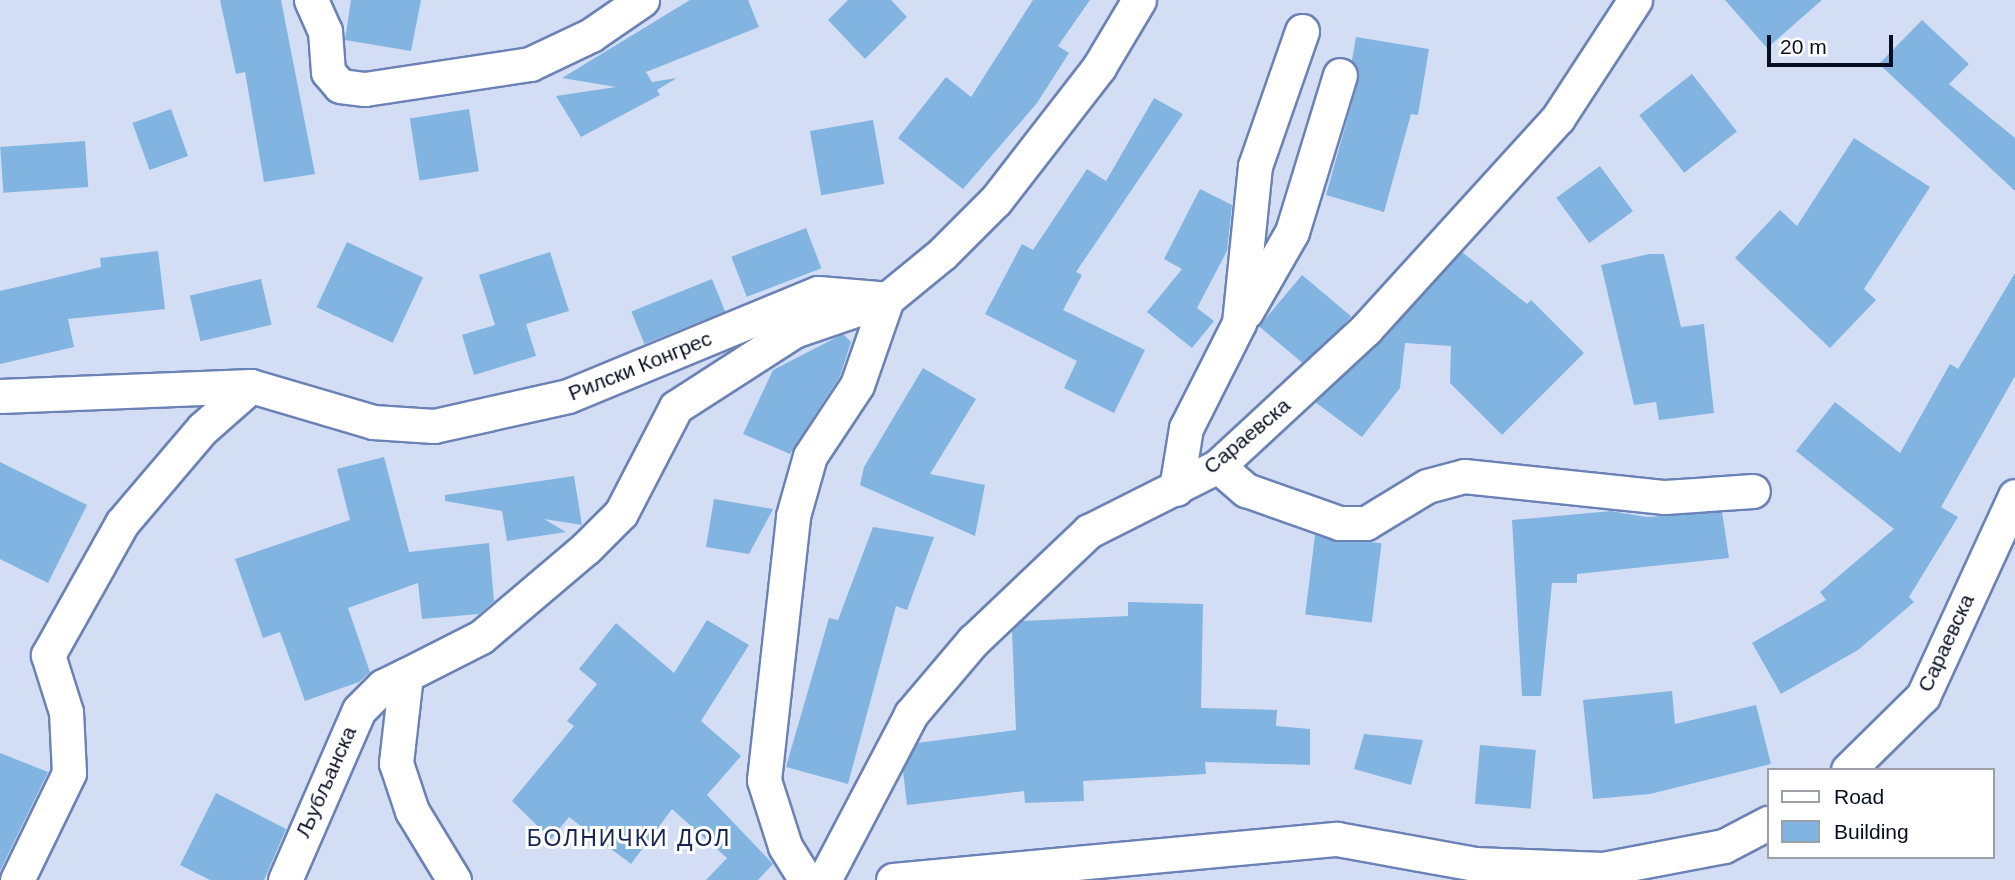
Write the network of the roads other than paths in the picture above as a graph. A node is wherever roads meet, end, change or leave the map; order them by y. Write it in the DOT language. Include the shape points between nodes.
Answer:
graph roads {
  1 [pos="311,0"];
  2 [pos="642,0"];
  3 [pos="1139,0"];
  4 [pos="1635,0"];
  5 [pos="1302,31"];
  6 [pos="1340,75"];
  7 [pos="887,299"];
  8 [pos="1239,323"];
  9 [pos="251,386"];
  10 [pos="0,397"];
  11 [pos="1218,466"];
  12 [pos="1176,489"];
  13 [pos="1753,491"];
  14 [pos="2015,495"];
  15 [pos="406,675"];
  16 [pos="1850,768"];
  17 [pos="1766,824"];
  18 [pos="17,880"];
  19 [pos="285,880"];
  20 [pos="454,880"];
  21 [pos="806,880"];
  22 [pos="824,880"];
  23 [pos="893,880"];
  1 -- 2 [label="street" via="325,31 328,72 340,86 365,89 530,64 591,35"];
  3 -- 7 [label="street" via="1099,67 996,200"];
  4 -- 11 [label="street, Сараевска" via="1558,118 1366,329"];
  5 -- 8 [label="street" via="1259,148"];
  6 -- 8 [label="street" via="1292,232"];
  7 -- 9 [label="street, Рилски Конгрес" via="818,293 568,396 434,426 373,422"];
  7 -- 15 [label="street, Љубљанска" via="794,331 676,407 621,513 586,548 481,637"];
  7 -- 21 [label="street" via="857,385 810,456 793,516 764,780 785,846"];
  8 -- 12 [label="street" via="1186,428"];
  9 -- 10 [label="street, Рилски Конгрес"];
  9 -- 18 [label="street" via="202,429 122,523 48,655 66,712 69,773"];
  11 -- 12 [label="street, Сараевска"];
  11 -- 13 [label="street" via="1246,490 1339,523 1366,523 1427,486 1464,476 1665,497"];
  12 -- 22 [label="street, Сараевска" via="1088,531 936,681 893,744"];
  14 -- 16 [label="street, Сараевска" via="1923,696"];
  15 -- 19 [label="street, Љубљанска" via="383,686 359,710 338,745"];
  15 -- 20 [label="street" via="396,763 412,811"];
  17 -- 23 [label="street" via="1724,846 1603,869 1474,864 1337,839"];
}
